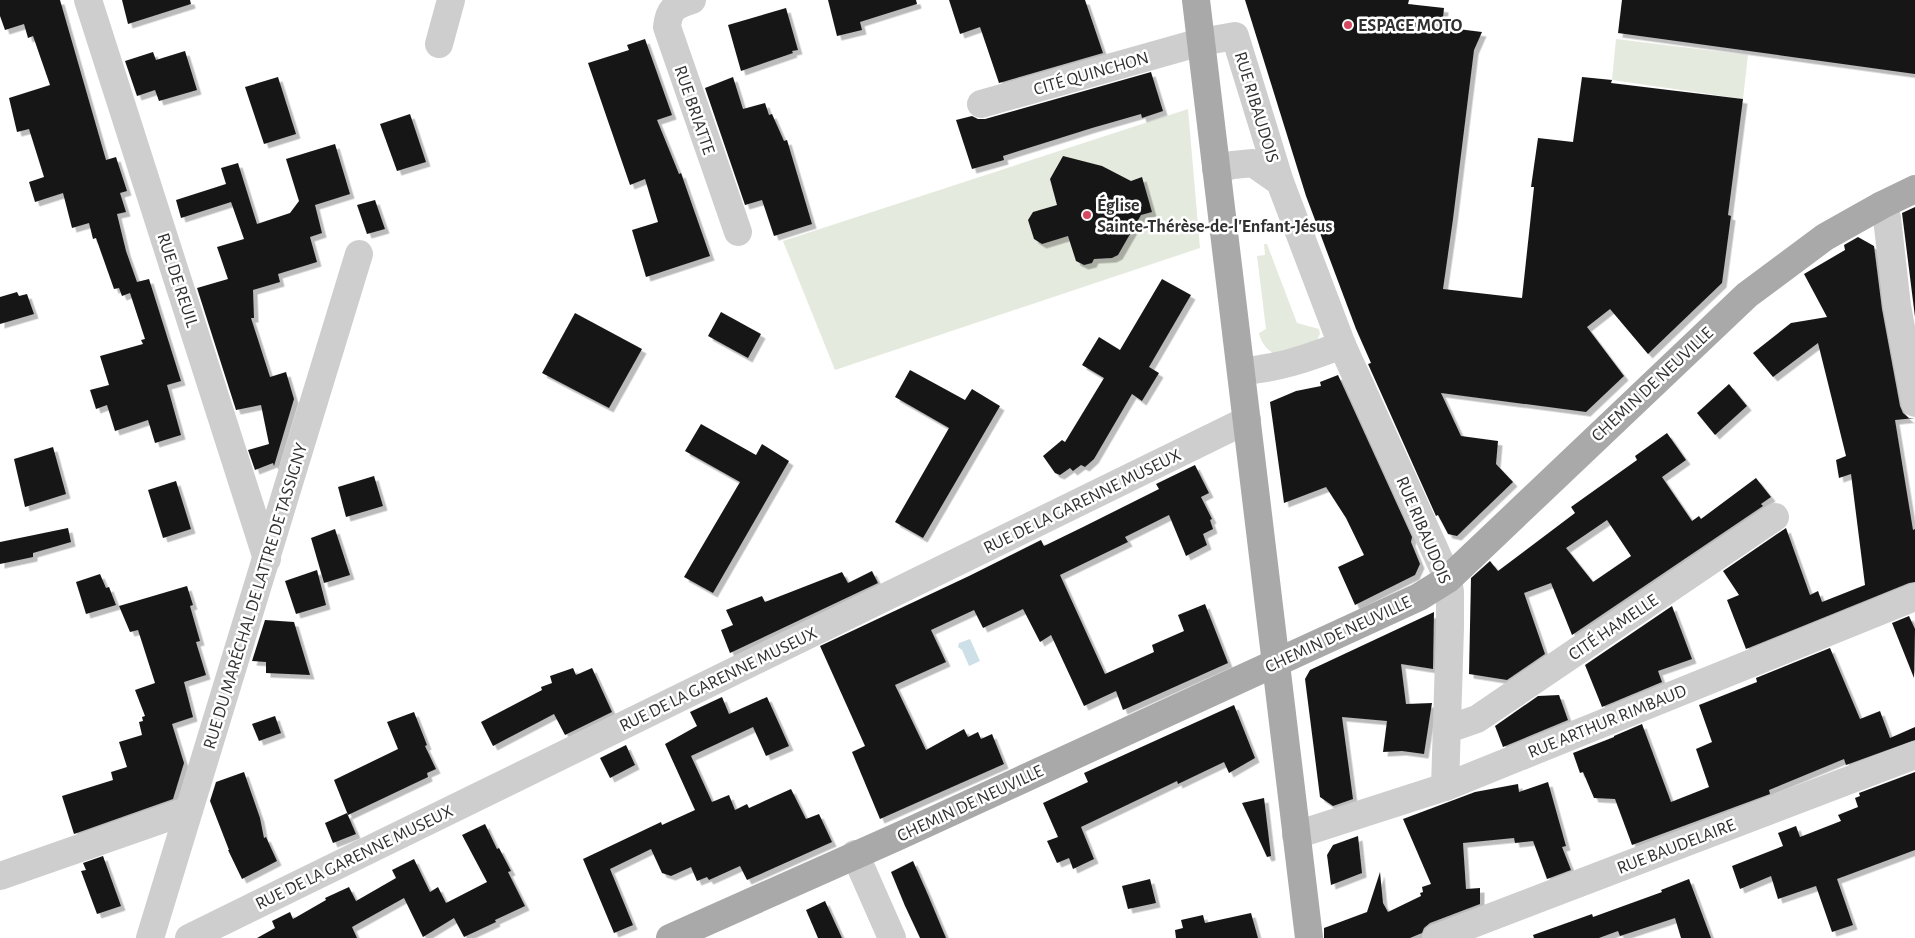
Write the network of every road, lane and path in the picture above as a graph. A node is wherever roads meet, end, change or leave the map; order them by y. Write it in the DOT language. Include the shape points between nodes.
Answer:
graph roads {
  1 [pos="88,0"];
  2 [pos="451,0"];
  3 [pos="692,0"];
  4 [pos="1196,0"];
  5 [pos="1201,42"];
  6 [pos="439,44"];
  7 [pos="981,104"];
  8 [pos="1216,169"];
  9 [pos="1280,182"];
  10 [pos="1915,189"];
  11 [pos="1882,205"];
  12 [pos="738,232"];
  13 [pos="359,254"];
  14 [pos="1342,345"];
  15 [pos="1241,371"];
  16 [pos="1915,404"];
  17 [pos="1247,420"];
  18 [pos="1775,517"];
  19 [pos="267,559"];
  20 [pos="1448,579"];
  21 [pos="1915,597"];
  22 [pos="1276,662"];
  23 [pos="1448,729"];
  24 [pos="1915,755"];
  25 [pos="1445,787"];
  26 [pos="189,810"];
  27 [pos="1296,835"];
  28 [pos="855,854"];
  29 [pos="0,876"];
  30 [pos="150,938"];
  31 [pos="189,938"];
  32 [pos="670,938"];
  33 [pos="892,938"];
  34 [pos="1309,938"];
  35 [pos="1436,938"];
  1 -- 19 [label="street, RUE DE REUIL"];
  2 -- 6 [label="street"];
  3 -- 12 [label="street, RUE BRIATTE" via="672,9 667,27"];
  4 -- 5 [label="main road"];
  5 -- 7 [label="street, CITÉ QUINCHON"];
  5 -- 8 [label="main road"];
  5 -- 9 [label="street, RUE RIBAUDOIS" via="1235,36"];
  8 -- 9 [label="street, RUE RIBAUDOIS" via="1253,163"];
  8 -- 15 [label="main road"];
  9 -- 14 [label="street, RUE RIBAUDOIS"];
  10 -- 11 [label="main road, CHEMIN DE NEUVILLE"];
  11 -- 16 [label="street" via="1887,218 1897,306"];
  11 -- 20 [label="main road, CHEMIN DE NEUVILLE" via="1825,237 1747,295"];
  13 -- 19 [label="street, RUE DU MARÉCHAL DE LATTRE DE TASSIGNY"];
  14 -- 15 [label="street" via="1301,361"];
  14 -- 20 [label="street, RUE RIBAUDOIS"];
  15 -- 17 [label="main road"];
  17 -- 22 [label="main road"];
  17 -- 31 [label="street, RUE DE LA GARENNE MUSEUX"];
  18 -- 23 [label="street, CITÉ HAMELLE" via="1477,719"];
  19 -- 26 [label="street, RUE DU MARÉCHAL DE LATTRE DE TASSIGNY"];
  20 -- 22 [label="main road, CHEMIN DE NEUVILLE" via="1419,597"];
  20 -- 23 [label="street, RUE RIBAUDOIS"];
  21 -- 25 [label="street, RUE ARTHUR RIMBAUD"];
  22 -- 27 [label="main road"];
  22 -- 28 [label="main road, CHEMIN DE NEUVILLE"];
  23 -- 25 [label="street, RUE RIBAUDOIS"];
  24 -- 35 [label="street, RUE BAUDELAIRE"];
  25 -- 27 [label="street, RUE ARTHUR RIMBAUD"];
  26 -- 29 [label="street"];
  26 -- 30 [label="street, RUE DU MARÉCHAL DE LATTRE DE TASSIGNY"];
  27 -- 34 [label="main road"];
  28 -- 32 [label="main road, CHEMIN DE NEUVILLE"];
  28 -- 33 [label="street"];
}
